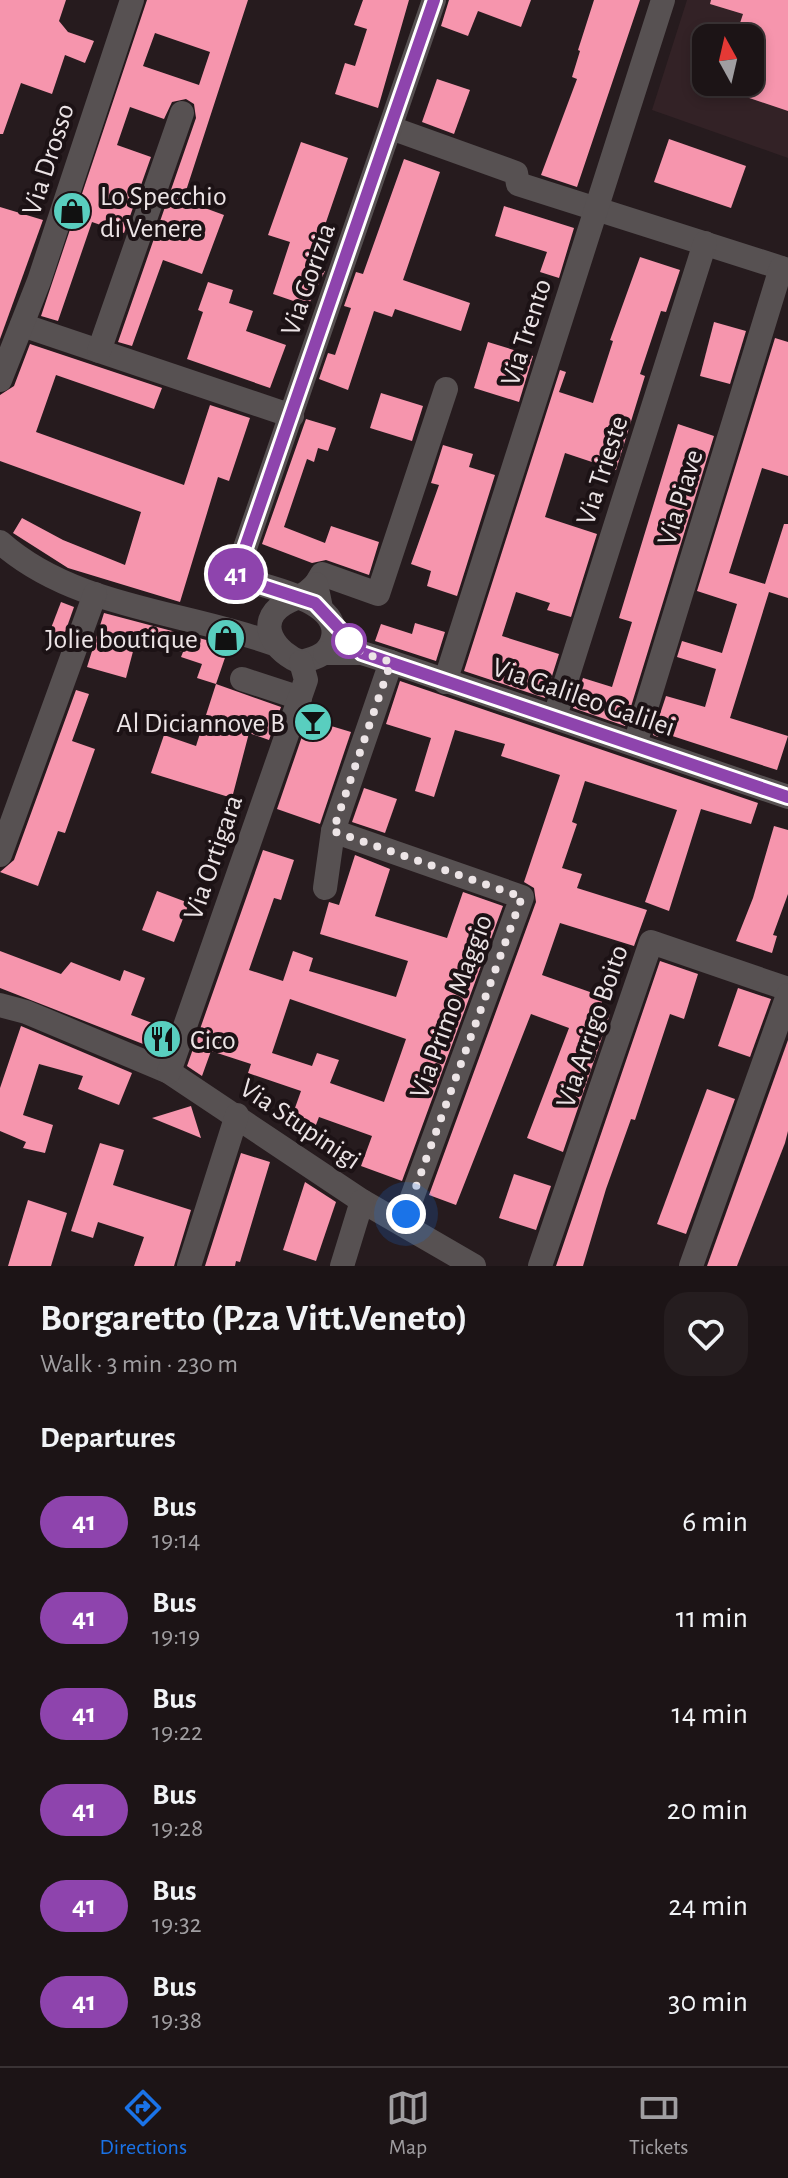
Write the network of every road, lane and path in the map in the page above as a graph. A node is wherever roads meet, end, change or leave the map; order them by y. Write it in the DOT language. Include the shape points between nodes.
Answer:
graph roads {
  1 [pos="132,0"];
  2 [pos="434,0"];
  3 [pos="663,0"];
  4 [pos="182,113"];
  5 [pos="391,128"];
  6 [pos="596,209"];
  7 [pos="705,243"];
  8 [pos="784,269"];
  9 [pos="22,325"];
  10 [pos="99,351"];
  11 [pos="0,380"];
  12 [pos="446,389"];
  13 [pos="292,416"];
  14 [pos="0,542"];
  15 [pos="235,577"];
  16 [pos="95,594"];
  17 [pos="318,605"];
  18 [pos="274,644"];
  19 [pos="325,653"];
  20 [pos="362,653"];
  21 [pos="301,662"];
  22 [pos="391,662"];
  23 [pos="242,679"];
  24 [pos="445,682"];
  25 [pos="300,698"];
  26 [pos="555,716"];
  27 [pos="635,744"];
  28 [pos="788,797"];
  29 [pos="333,831"];
  30 [pos="0,855"];
  31 [pos="325,888"];
  32 [pos="788,992"];
  33 [pos="0,1005"];
  34 [pos="169,1072"];
  35 [pos="237,1115"];
  36 [pos="362,1201"];
  37 [pos="403,1222"];
  38 [pos="189,1266"];
  39 [pos="342,1266"];
  40 [pos="474,1266"];
  41 [pos="540,1266"];
  42 [pos="691,1266"];
  1 -- 9 [label="street, Via Drosso"];
  2 -- 5 [label="street, Via Gorizia"];
  3 -- 6 [label="street, Via Trento"];
  4 -- 10 [label="street"];
  5 -- 6 [label="street" via="516,173 518,184"];
  5 -- 13 [label="street, Via Gorizia"];
  6 -- 7 [label="street"];
  6 -- 24 [label="street, Via Trento"];
  7 -- 8 [label="street"];
  7 -- 26 [label="street, Via Trieste"];
  8 -- 27 [label="street, Via Piave"];
  9 -- 10 [label="street"];
  9 -- 11 [label="street, Via Drosso"];
  10 -- 13 [label="street"];
  12 -- 17 [label="street" via="378,594 322,574"];
  13 -- 15 [label="street, Via Gorizia"];
  14 -- 16 [label="street" via="19,559"];
  15 -- 17 [label="street, Via Galileo Galilei"];
  16 -- 18 [label="street"];
  16 -- 30 [label="street"];
  17 -- 18 [label="street" via="284,604 271,628"];
  17 -- 19 [label="street"];
  17 -- 20 [label="street, Via Galileo Galilei"];
  18 -- 21 [label="street" via="284,656"];
  19 -- 20 [label="street, Via Galileo Galilei"];
  19 -- 21 [label="street"];
  20 -- 22 [label="street, Via Galileo Galilei"];
  21 -- 25 [label="street, Via Ortigara" via="306,680"];
  22 -- 24 [label="street, Via Galileo Galilei"];
  22 -- 29 [label="street"];
  23 -- 25 [label="street"];
  24 -- 26 [label="street, Via Galileo Galilei"];
  25 -- 34 [label="street, Via Ortigara"];
  26 -- 27 [label="street, Via Galileo Galilei"];
  27 -- 28 [label="street, Via Galileo Galilei"];
  29 -- 31 [label="street"];
  29 -- 37 [label="street, Via Primo Maggio" via="522,897"];
  32 -- 41 [label="street, Via Arrigo Boito" via="651,942"];
  32 -- 42 [label="street"];
  33 -- 34 [label="street, Via Stupinigi"];
  34 -- 35 [label="street, Via Stupinigi"];
  35 -- 36 [label="street, Via Stupinigi"];
  35 -- 38 [label="street"];
  36 -- 37 [label="street, Via Stupinigi"];
  36 -- 39 [label="street"];
  37 -- 40 [label="street, Via Stupinigi"];
}
